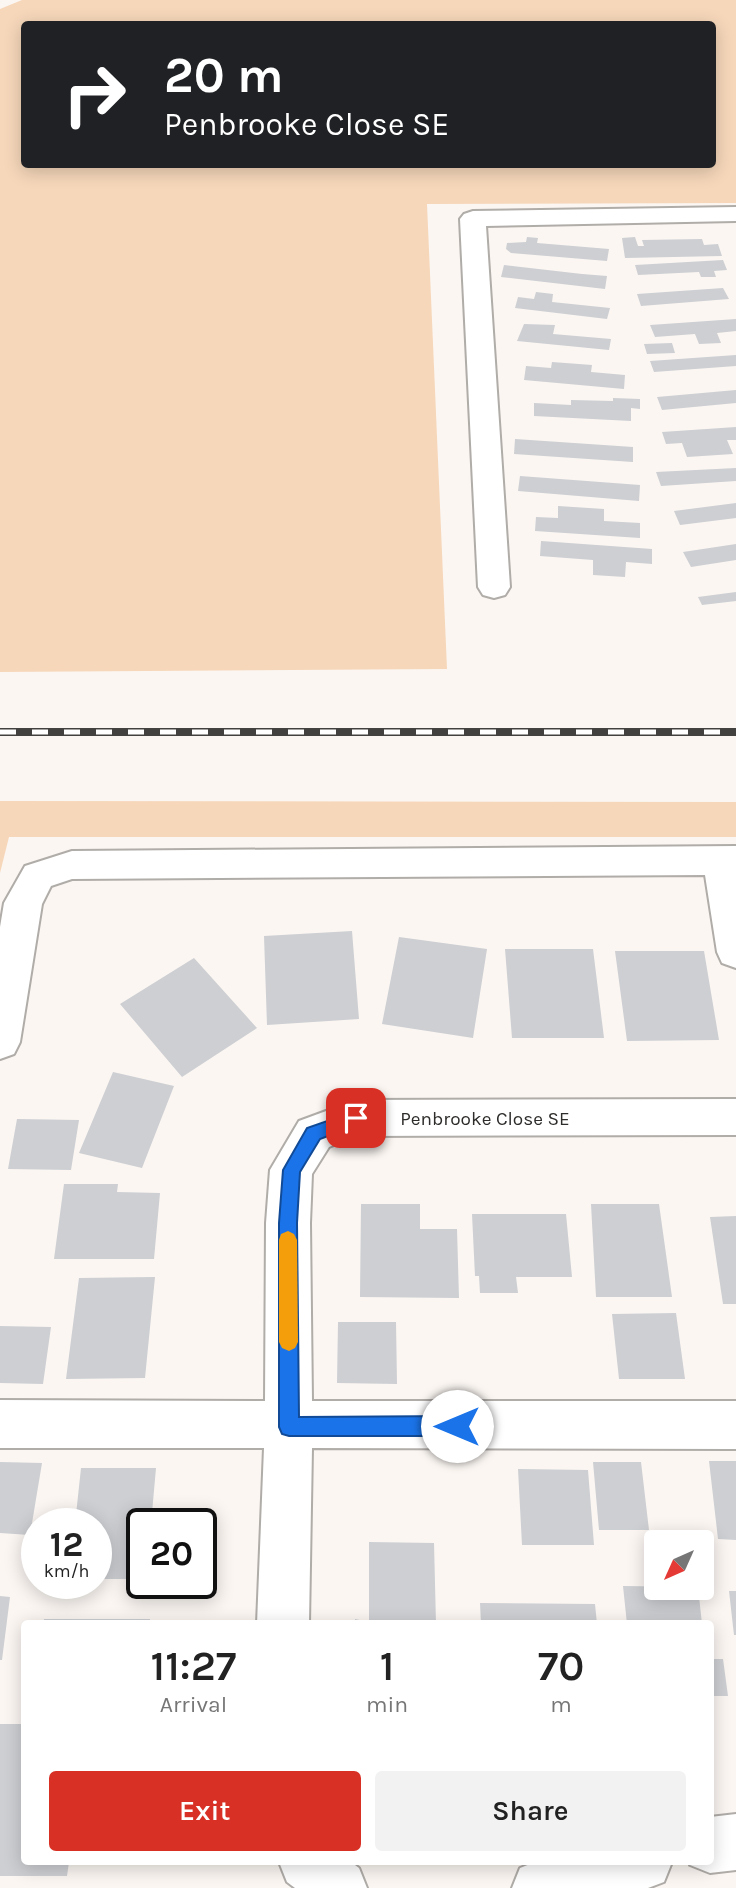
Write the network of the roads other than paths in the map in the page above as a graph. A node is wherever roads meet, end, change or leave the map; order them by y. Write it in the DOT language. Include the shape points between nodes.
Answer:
graph roads {
  1 [pos="736,214"];
  2 [pos="494,587"];
  3 [pos="729,860"];
  4 [pos="736,952"];
  5 [pos="0,1042"];
  6 [pos="736,1116"];
  7 [pos="0,1424"];
  8 [pos="736,1425"];
  9 [pos="289,1427"];
  10 [pos="283,1620"];
  11 [pos="736,1842"];
  12 [pos="714,1845"];
  13 [pos="311,1865"];
  14 [pos="632,1865"];
  15 [pos="340,1888"];
  16 [pos="540,1888"];
  1 -- 2 [label="street" via="473,219"];
  3 -- 4 [label="street"];
  3 -- 5 [label="street" via="72,865 38,876 23,903"];
  6 -- 9 [label="street, Penbrooke Close SE" via="356,1118 314,1134 291,1170"];
  7 -- 9 [label="street"];
  8 -- 9 [label="street"];
  9 -- 10 [label="street, Penbrooke Close SE"];
  11 -- 12 [label="street"];
  13 -- 15 [label="street"];
  14 -- 16 [label="street"];
}
